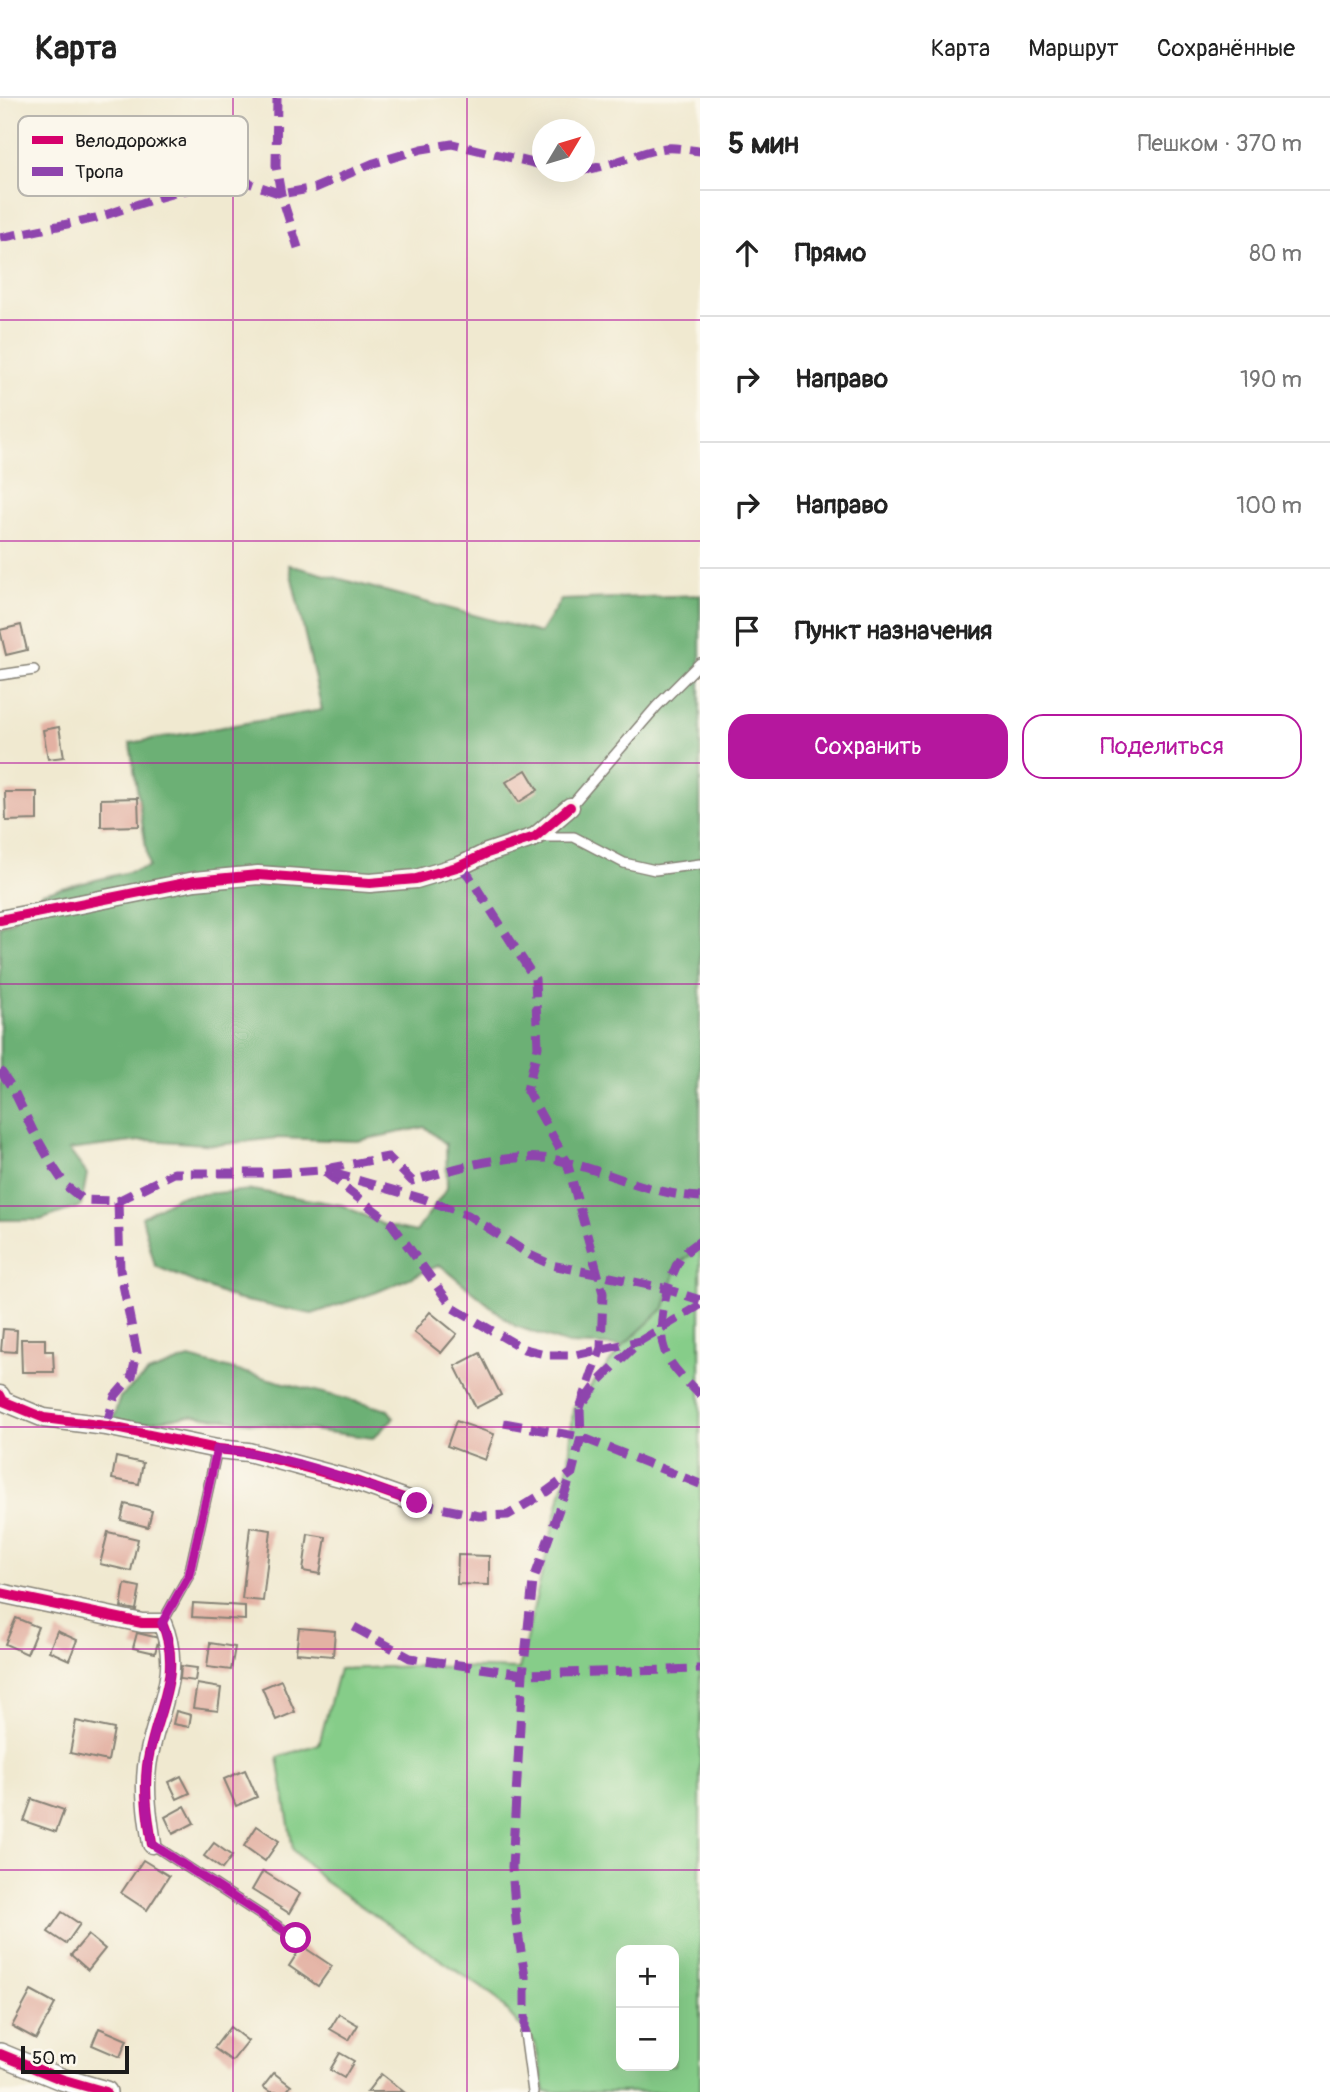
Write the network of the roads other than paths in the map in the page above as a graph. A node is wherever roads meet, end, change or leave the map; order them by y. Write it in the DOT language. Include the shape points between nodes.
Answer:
graph roads {
  1 [pos="700,663"];
  2 [pos="34,670"];
  3 [pos="0,675"];
  4 [pos="570,807"];
  5 [pos="535,837"];
  6 [pos="700,864"];
  7 [pos="0,920"];
  8 [pos="0,1395"];
  9 [pos="217,1449"];
  10 [pos="417,1503"];
  11 [pos="0,1593"];
  12 [pos="162,1623"];
  13 [pos="152,1844"];
  14 [pos="296,1938"];
  15 [pos="525,2033"];
  16 [pos="0,2054"];
  17 [pos="58,2085"];
  18 [pos="106,2092"];
  19 [pos="533,2092"];
  1 -- 4 [label="lane"];
  2 -- 3 [label="lane"];
  4 -- 5 [label="street"];
  5 -- 6 [label="lane" via="574,836 624,863 655,870"];
  5 -- 7 [label="street" via="416,879 370,883 258,875 195,881"];
  8 -- 9 [label="street" via="3,1401 44,1418"];
  9 -- 10 [label="street" via="248,1452"];
  9 -- 12 [label="lane" via="189,1575"];
  11 -- 12 [label="street" via="142,1623"];
  12 -- 13 [label="street" via="170,1642 170,1676 147,1765 145,1798"];
  13 -- 14 [label="lane"];
  15 -- 19 [label="lane"];
  16 -- 17 [label="street"];
  17 -- 18 [label="street"];
}
